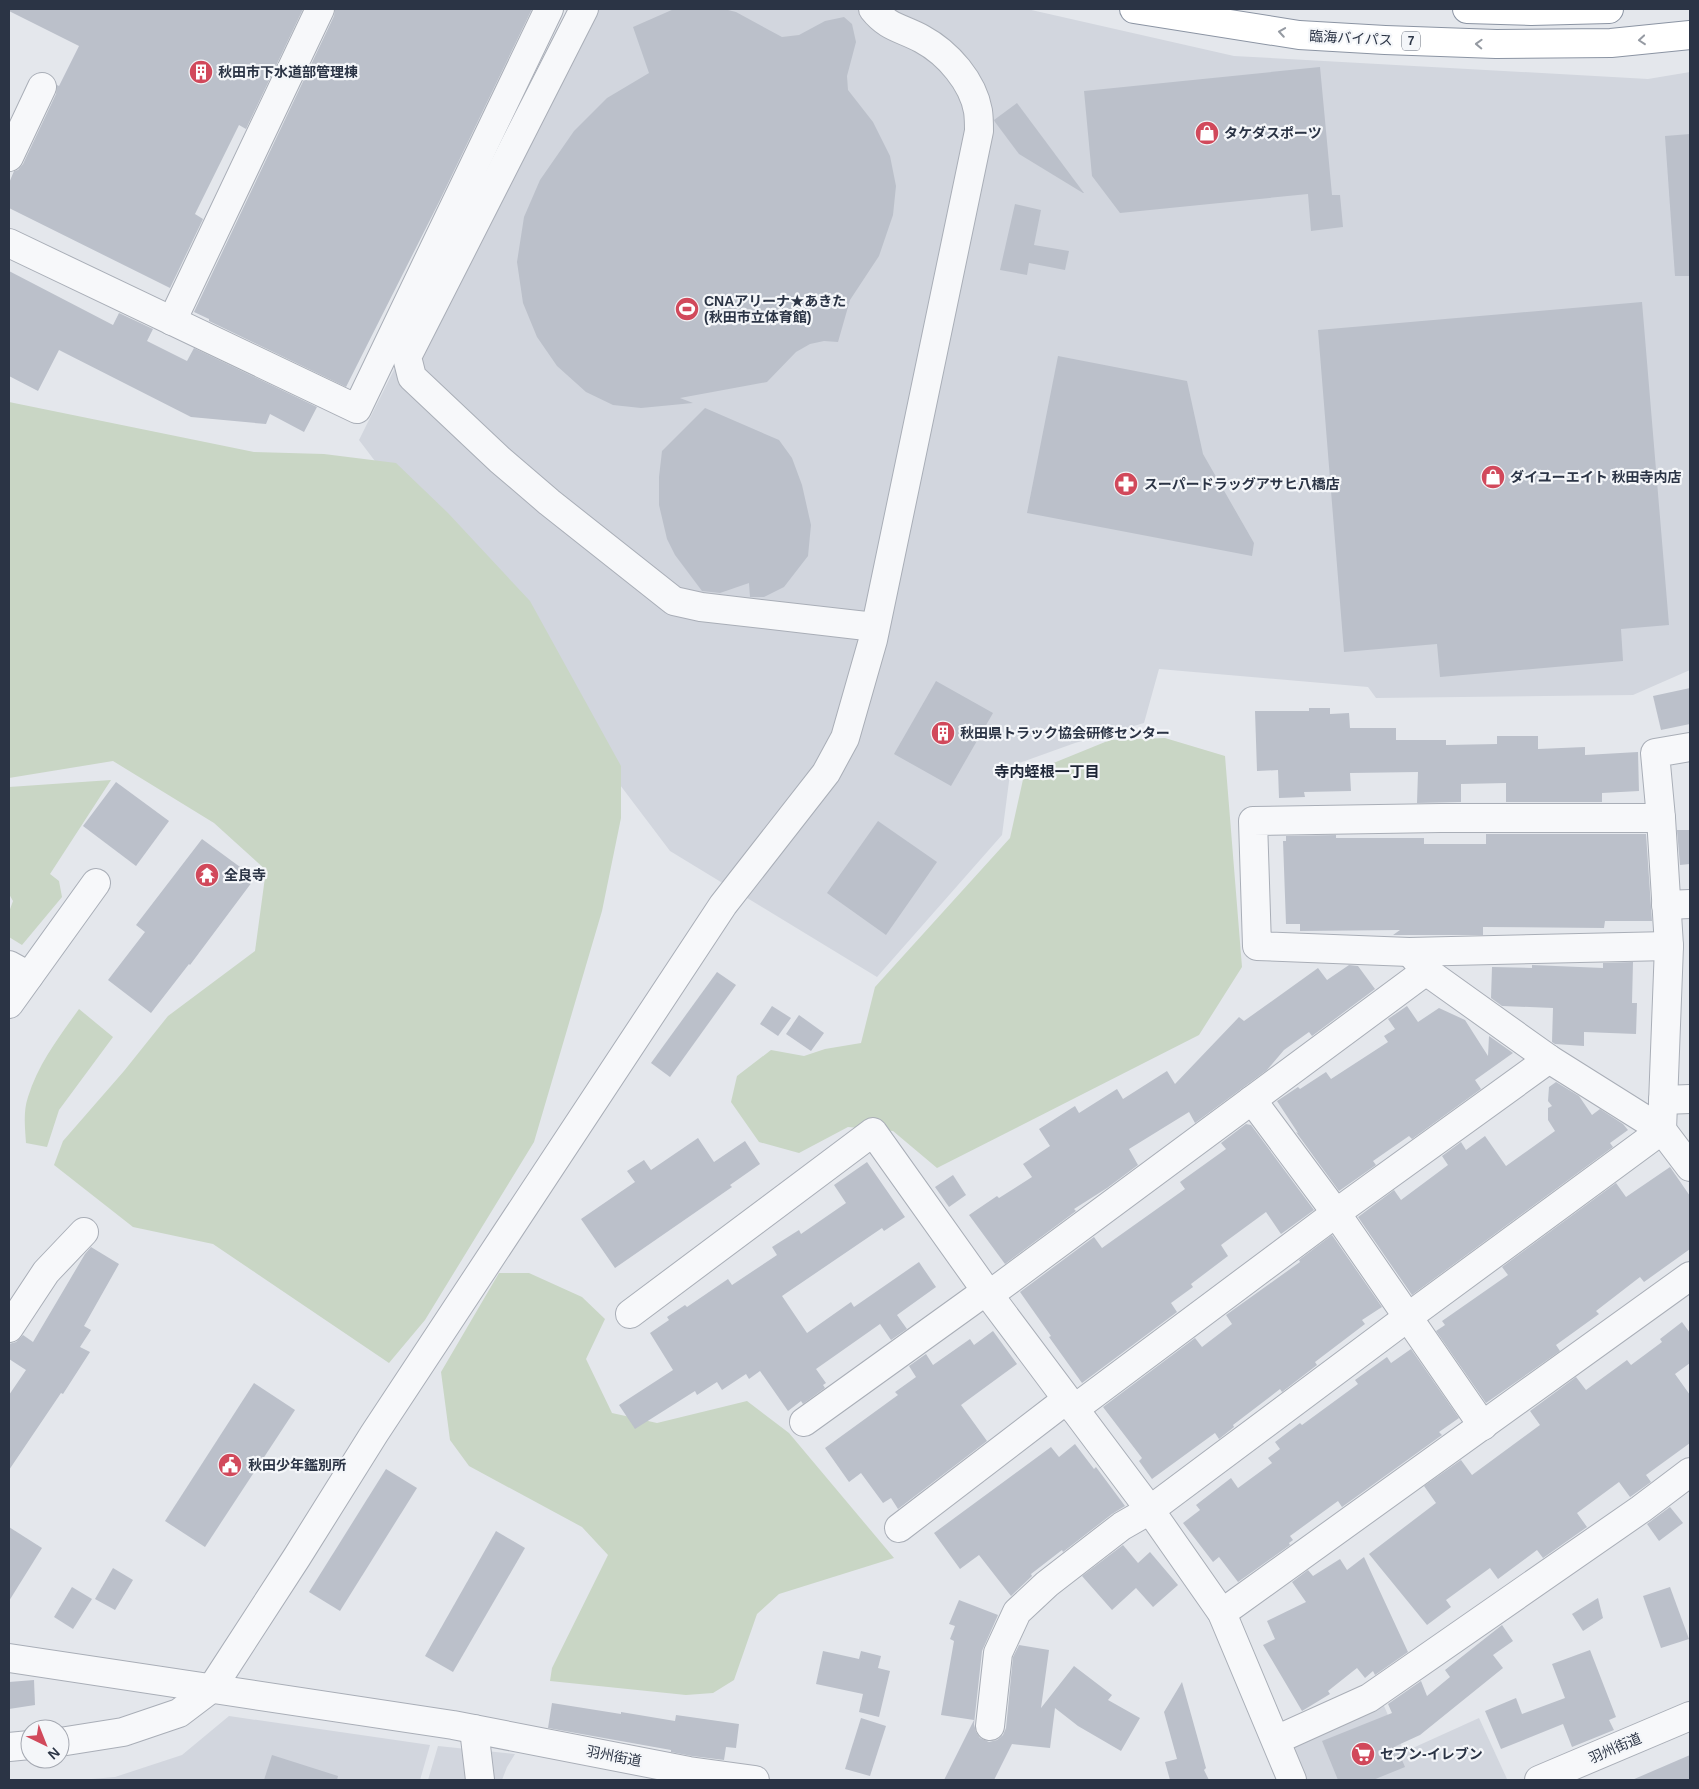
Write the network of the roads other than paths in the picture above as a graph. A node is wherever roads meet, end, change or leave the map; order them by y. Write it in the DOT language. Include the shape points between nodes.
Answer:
graph roads {
  1 [pos="320,9"];
  2 [pos="550,9"];
  3 [pos="584,9"];
  4 [pos="873,9"];
  5 [pos="1134,9"];
  6 [pos="1467,9"];
  7 [pos="1609,9"];
  8 [pos="1690,35"];
  9 [pos="42,86"];
  10 [pos="9,157"];
  11 [pos="9,243"];
  12 [pos="172,321"];
  13 [pos="875,627"];
  14 [pos="1690,747"];
  15 [pos="1661,818"];
  16 [pos="96,883"];
  17 [pos="1678,905"];
  18 [pos="1669,946"];
  19 [pos="1418,961"];
  20 [pos="19,970"];
  21 [pos="9,1004"];
  22 [pos="1549,1059"];
  23 [pos="1690,1099"];
  24 [pos="1252,1100"];
  25 [pos="1662,1100"];
  26 [pos="1662,1130"];
  27 [pos="1690,1167"];
  28 [pos="1336,1213"];
  29 [pos="84,1232"];
  30 [pos="1690,1276"];
  31 [pos="987,1293"];
  32 [pos="630,1314"];
  33 [pos="1408,1317"];
  34 [pos="9,1328"];
  35 [pos="1070,1404"];
  36 [pos="804,1422"];
  37 [pos="1483,1426"];
  38 [pos="1690,1472"];
  39 [pos="1150,1510"];
  40 [pos="900,1528"];
  41 [pos="1222,1612"];
  42 [pos="9,1658"];
  43 [pos="212,1688"];
  44 [pos="1690,1716"];
  45 [pos="990,1726"];
  46 [pos="474,1729"];
  47 [pos="70,1740"];
  48 [pos="1276,1740"];
  49 [pos="688,1775"];
  50 [pos="480,1780"];
  51 [pos="754,1780"];
  52 [pos="1292,1780"];
  53 [pos="1539,1780"];
  1 -- 12 [label="street"];
  2 -- 12 [label="street" via="356,409"];
  3 -- 13 [label="street" via="407,357 412,377 542,496 674,601"];
  4 -- 13 [label="street" via="897,29 922,39 942,53 960,73 978,110 979,131"];
  8 -- 5 [label="highway, 臨海バイパス / 7, one-way" via="1611,43 1496,44 1385,40 1299,35"];
  6 -- 7 [label="highway"];
  9 -- 10 [label="street"];
  11 -- 12 [label="street"];
  13 -- 43 [label="street" via="845,738 826,774 723,905 379,1426"];
  14 -- 15 [label="street" via="1655,753"];
  15 -- 17 [label="street"];
  15 -- 19 [label="street" via="1253,821 1257,946"];
  16 -- 20 [label="street"];
  17 -- 18 [label="street"];
  18 -- 19 [label="street"];
  18 -- 25 [label="street"];
  19 -- 22 [label="street"];
  19 -- 24 [label="street"];
  20 -- 21 [label="street"];
  22 -- 26 [label="street"];
  22 -- 28 [label="street"];
  23 -- 25 [label="street"];
  24 -- 28 [label="street"];
  24 -- 31 [label="street"];
  25 -- 26 [label="street"];
  26 -- 27 [label="street"];
  26 -- 33 [label="street"];
  28 -- 33 [label="street"];
  28 -- 35 [label="street"];
  29 -- 34 [label="street" via="46,1272"];
  30 -- 37 [label="street"];
  31 -- 32 [label="street" via="873,1132"];
  31 -- 35 [label="street"];
  31 -- 36 [label="street"];
  33 -- 37 [label="street"];
  33 -- 39 [label="street"];
  35 -- 39 [label="street"];
  35 -- 40 [label="street"];
  37 -- 41 [label="street"];
  38 -- 48 [label="street" via="1370,1698"];
  39 -- 41 [label="street"];
  39 -- 45 [label="street" via="1122,1526 1047,1584 1017,1612 998,1653"];
  41 -- 48 [label="street"];
  42 -- 43 [label="street, 羽州街道"];
  43 -- 46 [label="street, 羽州街道"];
  43 -- 47 [label="street" via="179,1713 123,1732"];
  44 -- 53 [label="street, 羽州街道"];
  46 -- 49 [label="street, 羽州街道"];
  46 -- 50 [label="street"];
  48 -- 52 [label="street"];
  49 -- 51 [label="street, 羽州街道"];
}
